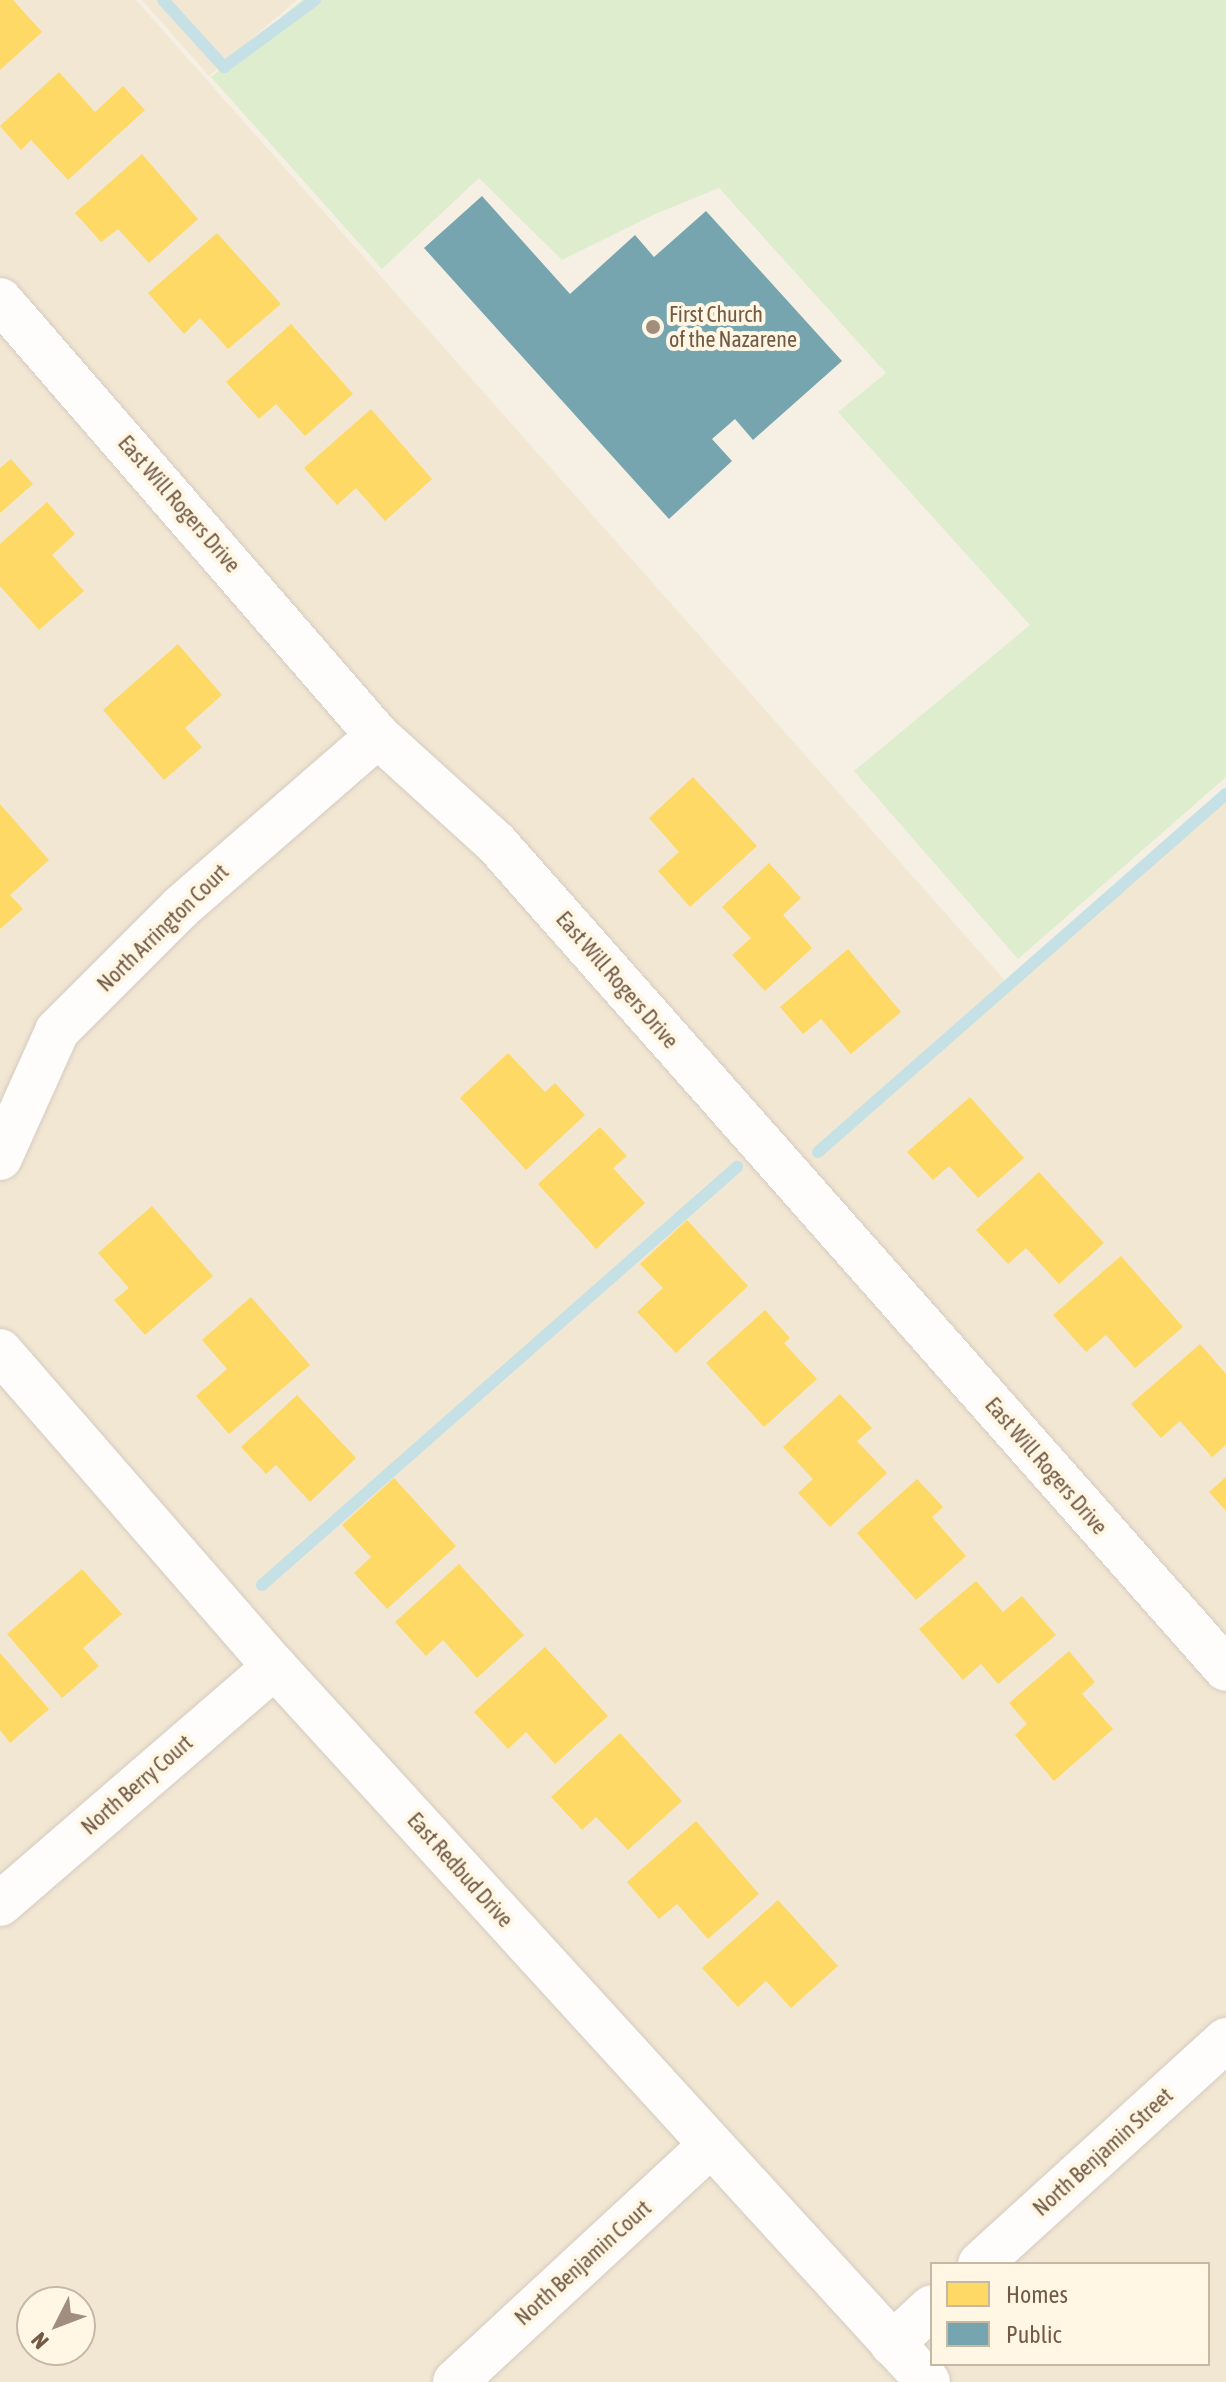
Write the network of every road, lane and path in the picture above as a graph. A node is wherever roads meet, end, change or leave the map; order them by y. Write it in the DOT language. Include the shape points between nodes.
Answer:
graph roads {
  1 [pos="0,300"];
  2 [pos="378,736"];
  3 [pos="0,1158"];
  4 [pos="0,1351"];
  5 [pos="275,1667"];
  6 [pos="1226,1669"];
  7 [pos="0,1904"];
  8 [pos="1226,2040"];
  9 [pos="711,2145"];
  10 [pos="982,2262"];
  11 [pos="930,2309"];
  12 [pos="892,2344"];
  13 [pos="455,2382"];
  14 [pos="928,2382"];
  1 -- 2 [label="street, East Will Rogers Drive"];
  2 -- 3 [label="street, North Arrington Court" via="181,907 57,1031"];
  2 -- 6 [label="street, East Will Rogers Drive" via="496,843"];
  4 -- 5 [label="street, East Redbud Drive"];
  5 -- 7 [label="street, North Berry Court"];
  5 -- 9 [label="street, East Redbud Drive"];
  8 -- 10 [label="street, North Benjamin Street"];
  9 -- 12 [label="street, East Redbud Drive"];
  9 -- 13 [label="street, North Benjamin Court"];
  11 -- 12 [label="street"];
  12 -- 14 [label="street, East Redbud Drive"];
}
